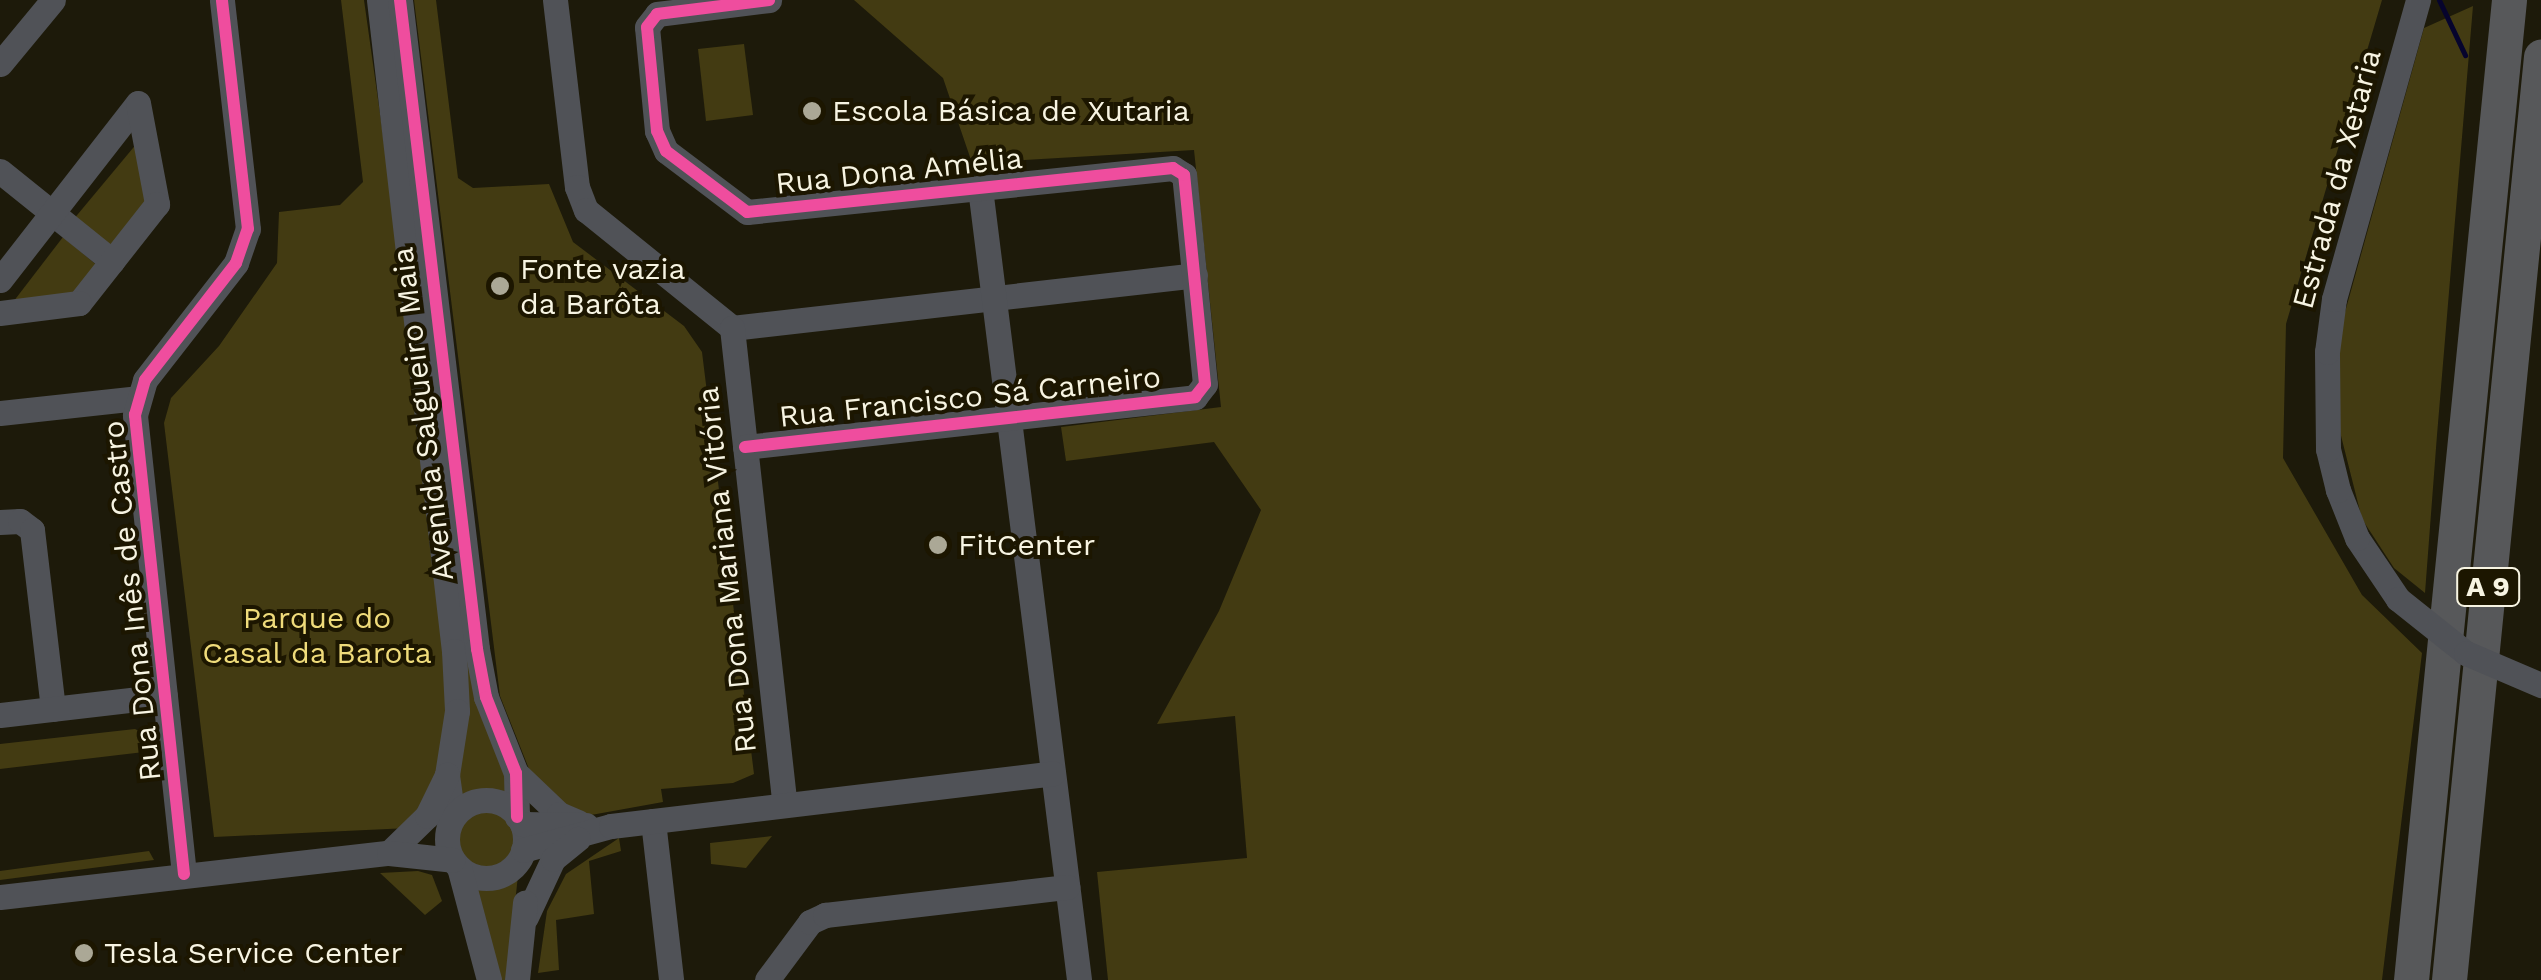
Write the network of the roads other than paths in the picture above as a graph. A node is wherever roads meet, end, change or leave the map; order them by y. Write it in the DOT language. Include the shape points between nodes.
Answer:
graph roads {
  1 [pos="53,0"];
  2 [pos="222,0"];
  3 [pos="379,0"];
  4 [pos="400,0"];
  5 [pos="556,0"];
  6 [pos="769,0"];
  7 [pos="2418,0"];
  8 [pos="2488,0"];
  9 [pos="2509,0"];
  10 [pos="2541,57"];
  11 [pos="0,64"];
  12 [pos="1172,168"];
  13 [pos="0,171"];
  14 [pos="980,188"];
  15 [pos="53,214"];
  16 [pos="2486,232"];
  17 [pos="112,262"];
  18 [pos="1194,275"];
  19 [pos="0,280"];
  20 [pos="996,297"];
  21 [pos="0,313"];
  22 [pos="732,328"];
  23 [pos="137,398"];
  24 [pos="0,414"];
  25 [pos="1010,416"];
  26 [pos="745,448"];
  27 [pos="0,522"];
  28 [pos="2541,686"];
  29 [pos="165,696"];
  30 [pos="52,708"];
  31 [pos="0,714"];
  32 [pos="516,773"];
  33 [pos="1053,773"];
  34 [pos="447,775"];
  35 [pos="785,805"];
  36 [pos="520,820"];
  37 [pos="452,822"];
  38 [pos="654,822"];
  39 [pos="583,824"];
  40 [pos="611,826"];
  41 [pos="389,852"];
  42 [pos="522,854"];
  43 [pos="456,864"];
  44 [pos="184,874"];
  45 [pos="1067,887"];
  46 [pos="0,897"];
  47 [pos="526,917"];
  48 [pos="490,980"];
  49 [pos="517,980"];
  50 [pos="671,980"];
  51 [pos="767,980"];
  52 [pos="1078,980"];
  53 [pos="2410,980"];
  54 [pos="2449,980"];
  1 -- 11 [label="street"];
  2 -- 23 [label="street, Rua Dona Inês de Castro" via="248,229 236,263"];
  3 -- 34 [label="street, Avenida Salgueiro Maia" via="456,664"];
  4 -- 32 [label="street, Avenida Salgueiro Maia" via="476,649 486,697"];
  5 -- 22 [label="street" via="577,187 586,210"];
  6 -- 14 [label="street, Rua Dona Amélia" via="657,14 647,27 657,131 666,152 747,212"];
  7 -- 28 [label="street, Estrada da Xetaria, bridge" via="2334,299 2326,370 2328,449 2357,538 2398,599 2466,654"];
  8 -- 16 [label="highway" via="2479,114"];
  9 -- 16 [label="highway, A 9"];
  10 -- 54 [label="highway, A 9"];
  12 -- 14 [label="street, Rua Dona Amélia"];
  12 -- 18 [label="street, Rua Francisco Sá Carneiro" via="1184,175"];
  13 -- 15 [label="street"];
  14 -- 20 [label="street"];
  15 -- 17 [label="street"];
  15 -- 17 [label="street" via="138,103 157,204"];
  15 -- 19 [label="street"];
  16 -- 53 [label="highway, A 9"];
  17 -- 21 [label="street" via="79,303"];
  18 -- 20 [label="street"];
  18 -- 25 [label="street, Rua Francisco Sá Carneiro" via="1205,384 1195,397"];
  20 -- 22 [label="street"];
  20 -- 25 [label="street"];
  22 -- 26 [label="street, Rua Dona Mariana Vitória"];
  23 -- 24 [label="street"];
  23 -- 29 [label="street, Rua Dona Inês de Castro" via="135,442"];
  25 -- 26 [label="street, Rua Francisco Sá Carneiro"];
  25 -- 33 [label="street"];
  26 -- 35 [label="street, Rua Dona Mariana Vitória"];
  27 -- 30 [label="street" via="20,521 32,530"];
  29 -- 30 [label="street"];
  29 -- 44 [label="street, Rua Dona Inês de Castro"];
  30 -- 31 [label="street"];
  32 -- 36 [label="street, Avenida Salgueiro Maia"];
  32 -- 39 [label="street" via="558,814"];
  33 -- 35 [label="street"];
  33 -- 45 [label="street"];
  34 -- 37 [label="street, Avenida Salgueiro Maia"];
  34 -- 41 [label="street" via="427,816"];
  35 -- 38 [label="street"];
  36 -- 37 [label="street" via="490,801 470,804"];
  36 -- 39 [label="street"];
  36 -- 42 [label="street"];
  37 -- 41 [label="street"];
  37 -- 43 [label="street"];
  38 -- 40 [label="street"];
  38 -- 50 [label="street"];
  39 -- 40 [label="street"];
  40 -- 42 [label="street"];
  40 -- 47 [label="street" via="553,859"];
  41 -- 43 [label="street"];
  41 -- 44 [label="street"];
  42 -- 43 [label="street" via="492,878"];
  42 -- 47 [label="street"];
  43 -- 48 [label="street"];
  44 -- 46 [label="street"];
  45 -- 51 [label="street" via="825,915 810,922"];
  45 -- 52 [label="street"];
  47 -- 49 [label="street"];
}
